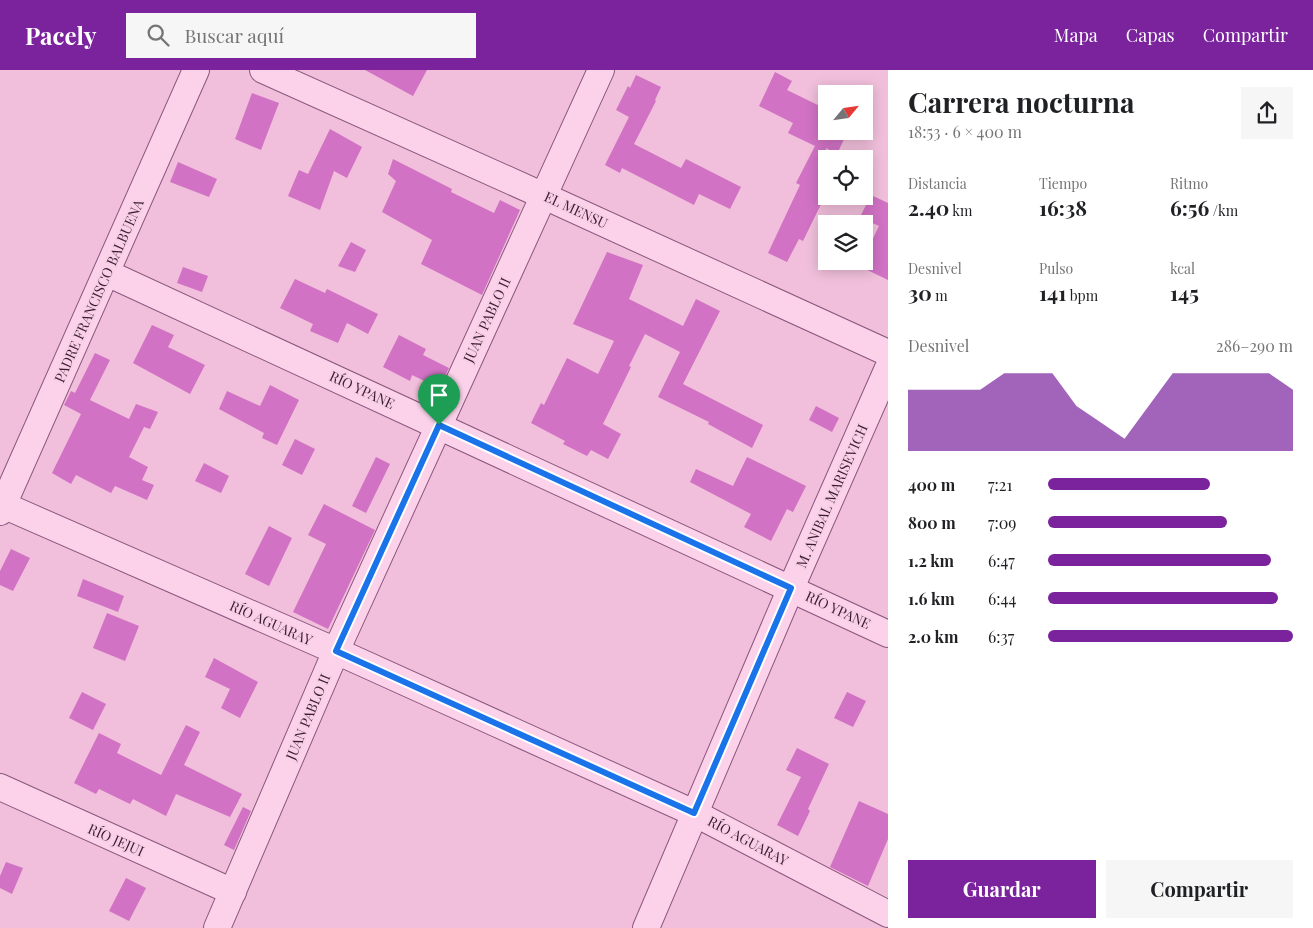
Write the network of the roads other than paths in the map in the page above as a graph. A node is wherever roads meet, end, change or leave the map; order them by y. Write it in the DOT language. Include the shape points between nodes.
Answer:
graph roads {
  1 [pos="196,70"];
  2 [pos="263,70"];
  3 [pos="601,70"];
  4 [pos="544,196"];
  5 [pos="107,273"];
  6 [pos="888,353"];
  7 [pos="888,368"];
  8 [pos="439,425"];
  9 [pos="2,509"];
  10 [pos="791,588"];
  11 [pos="888,634"];
  12 [pos="336,651"];
  13 [pos="0,788"];
  14 [pos="694,813"];
  15 [pos="233,892"];
  16 [pos="888,914"];
  17 [pos="217,928"];
  18 [pos="646,928"];
  1 -- 5 [label="street, PADRE FRANCISCO BALBUENA"];
  2 -- 4 [label="street, EL MENSU"];
  3 -- 4 [label="street, JUAN PABLO II"];
  4 -- 6 [label="street, EL MENSU"];
  4 -- 8 [label="street, JUAN PABLO II"];
  5 -- 8 [label="street, RÍO YPANE"];
  5 -- 9 [label="street, PADRE FRANCISCO BALBUENA"];
  7 -- 10 [label="street, M. ANIBAL MARISEVICH"];
  8 -- 10 [label="street, RÍO YPANE"];
  8 -- 12 [label="street, JUAN PABLO II"];
  9 -- 12 [label="street, RÍO AGUARAY"];
  10 -- 11 [label="street, RÍO YPANE"];
  10 -- 14 [label="street, M. ANIBAL MARISEVICH"];
  12 -- 14 [label="street, RÍO AGUARAY"];
  12 -- 15 [label="street, JUAN PABLO II"];
  13 -- 15 [label="street, RÍO JEJUI"];
  14 -- 16 [label="street, RÍO AGUARAY"];
  14 -- 18 [label="street, M. ANIBAL MARISEVICH"];
  15 -- 17 [label="street, JUAN PABLO II"];
}
